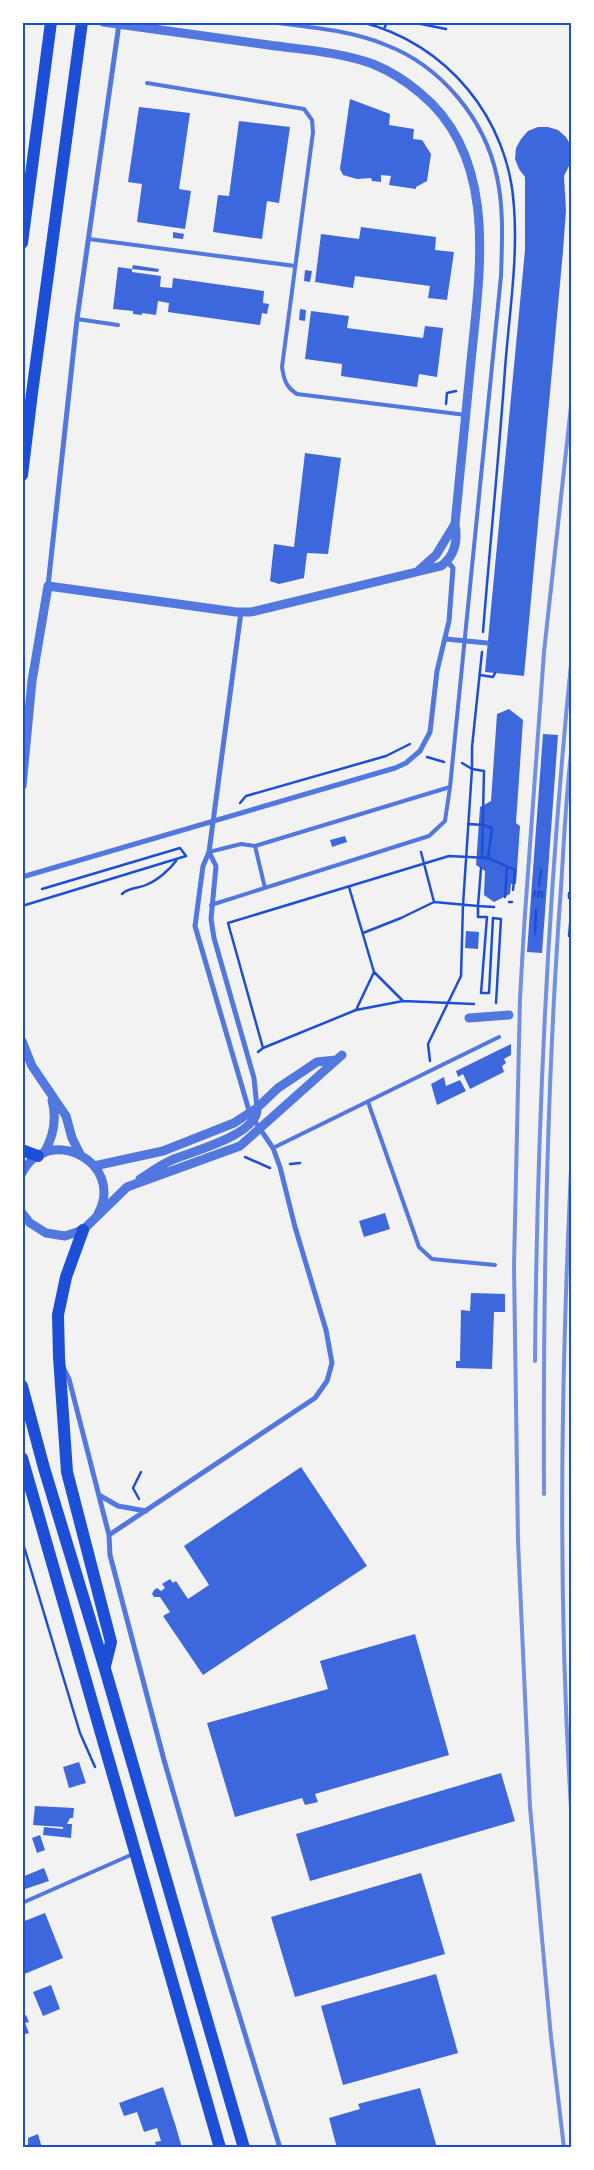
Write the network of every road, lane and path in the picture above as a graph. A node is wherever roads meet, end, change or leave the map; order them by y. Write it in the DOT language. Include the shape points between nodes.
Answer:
graph roads {
  1 [pos="51,22"];
  2 [pos="82,22"];
  3 [pos="103,22"];
  4 [pos="120,22"];
  5 [pos="270,22"];
  6 [pos="361,22"];
  7 [pos="387,22"];
  8 [pos="411,23"];
  9 [pos="446,29"];
  10 [pos="147,83"];
  11 [pos="88,239"];
  12 [pos="22,243"];
  13 [pos="295,266"];
  14 [pos="77,319"];
  15 [pos="118,325"];
  16 [pos="466,415"];
  17 [pos="22,475"];
  18 [pos="455,524"];
  19 [pos="448,561"];
  20 [pos="419,570"];
  21 [pos="48,586"];
  22 [pos="241,612"];
  23 [pos="446,640"];
  24 [pos="465,642"];
  25 [pos="487,643"];
  26 [pos="485,665"];
  27 [pos="480,666"];
  28 [pos="495,673"];
  29 [pos="480,675"];
  30 [pos="410,744"];
  31 [pos="426,756"];
  32 [pos="444,762"];
  33 [pos="462,763"];
  34 [pos="472,769"];
  35 [pos="22,786"];
  36 [pos="450,788"];
  37 [pos="238,804"];
  38 [pos="214,822"];
  39 [pos="468,824"];
  40 [pos="482,824"];
  41 [pos="255,846"];
  42 [pos="210,852"];
  43 [pos="421,852"];
  44 [pos="466,856"];
  45 [pos="482,858"];
  46 [pos="488,858"];
  47 [pos="177,860"];
  48 [pos="424,864"];
  49 [pos="507,867"];
  50 [pos="481,868"];
  51 [pos="541,870"];
  52 [pos="22,877"];
  53 [pos="539,885"];
  54 [pos="349,887"];
  55 [pos="265,888"];
  56 [pos="42,889"];
  57 [pos="513,890"];
  58 [pos="538,891"];
  59 [pos="569,893"];
  60 [pos="122,894"];
  61 [pos="505,897"];
  62 [pos="569,898"];
  63 [pos="434,902"];
  64 [pos="211,905"];
  65 [pos="463,905"];
  66 [pos="22,906"];
  67 [pos="478,906"];
  68 [pos="494,907"];
  69 [pos="536,910"];
  70 [pos="571,912"];
  71 [pos="363,933"];
  72 [pos="535,934"];
  73 [pos="569,936"];
  74 [pos="374,972"];
  75 [pos="403,1001"];
  76 [pos="450,1002"];
  77 [pos="496,1003"];
  78 [pos="473,1004"];
  79 [pos="356,1010"];
  80 [pos="509,1015"];
  81 [pos="469,1018"];
  82 [pos="499,1037"];
  83 [pos="22,1041"];
  84 [pos="263,1048"];
  85 [pos="257,1053"];
  86 [pos="430,1062"];
  87 [pos="50,1093"];
  88 [pos="368,1102"];
  89 [pos="255,1118"];
  90 [pos="272,1148"];
  91 [pos="22,1150"];
  92 [pos="41,1154"];
  93 [pos="80,1154"];
  94 [pos="300,1163"];
  95 [pos="290,1164"];
  96 [pos="94,1166"];
  97 [pos="22,1173"];
  98 [pos="127,1187"];
  99 [pos="22,1213"];
  100 [pos="96,1218"];
  101 [pos="83,1230"];
  102 [pos="495,1264"];
  103 [pos="59,1358"];
  104 [pos="22,1386"];
  105 [pos="22,1458"];
  106 [pos="141,1472"];
  107 [pos="99,1495"];
  108 [pos="146,1511"];
  109 [pos="109,1535"];
  110 [pos="105,1669"];
  111 [pos="135,1853"];
  112 [pos="22,1903"];
  113 [pos="220,2148"];
  114 [pos="244,2148"];
  115 [pos="280,2148"];
  1 -- 12 [label="main road"];
  2 -- 17 [label="main road"];
  3 -- 16 [label="street" via="349,57 390,72 421,94 440,113 459,140 470,166 478,203 479,286"];
  4 -- 11 [label="street"];
  5 -- 24 [label="lane" via="365,38 386,44 415,59 455,94 482,134 492,160 500,199 501,276"];
  6 -- 7 [label="path" via="384,29"];
  8 -- 9 [label="path"];
  10 -- 13 [label="lane" via="304,109 312,120 313,132"];
  11 -- 13 [label="lane"];
  11 -- 14 [label="street"];
  13 -- 16 [label="lane" via="282,367 288,388 297,394"];
  14 -- 15 [label="lane"];
  14 -- 21 [label="street"];
  16 -- 18 [label="street"];
  18 -- 19 [label="street" via="455,546"];
  18 -- 20 [label="street" via="436,555"];
  19 -- 20 [label="street" via="432,569"];
  19 -- 23 [label="street" via="453,568"];
  20 -- 22 [label="street" via="278,606"];
  21 -- 22 [label="street"];
  21 -- 35 [label="street" via="32,681"];
  22 -- 38 [label="street"];
  23 -- 24 [label="street"];
  23 -- 38 [label="street" via="437,671 430,732 424,746 413,758 394,768"];
  24 -- 25 [label="street"];
  24 -- 36 [label="lane"];
  26 -- 27 [label="path"];
  28 -- 29 [label="path" via="493,677"];
  30 -- 37 [label="path" via="386,756 246,796"];
  31 -- 32 [label="path"];
  33 -- 34 [label="path"];
  34 -- 39 [label="path"];
  34 -- 40 [label="path" via="484,771 486,778"];
  36 -- 41 [label="lane"];
  36 -- 55 [label="lane" via="445,821 429,836"];
  38 -- 42 [label="street"];
  38 -- 52 [label="street"];
  39 -- 40 [label="path"];
  39 -- 44 [label="path"];
  40 -- 45 [label="path"];
  40 -- 46 [label="path" via="492,828"];
  41 -- 42 [label="lane" via="241,844"];
  41 -- 55 [label="lane"];
  42 -- 64 [label="street" via="216,866"];
  42 -- 89 [label="street" via="203,866 195,926"];
  43 -- 48 [label="path"];
  44 -- 45 [label="path"];
  44 -- 48 [label="path" via="449,856"];
  44 -- 65 [label="path"];
  45 -- 46 [label="path"];
  46 -- 49 [label="path"];
  47 -- 56 [label="path" via="186,856 180,848"];
  47 -- 60 [label="path" via="148,884"];
  47 -- 66 [label="path"];
  48 -- 54 [label="path"];
  48 -- 63 [label="path"];
  49 -- 57 [label="path" via="515,870"];
  49 -- 61 [label="path"];
  50 -- 67 [label="path"];
  51 -- 53 [label="path"];
  54 -- 71 [label="path"];
  54 -- 84 [label="path" via="228,923"];
  55 -- 64 [label="lane"];
  58 -- 58 [label="path" via="538,897"];
  59 -- 62 [label="path"];
  63 -- 65 [label="path"];
  63 -- 71 [label="path"];
  64 -- 89 [label="street" via="214,938 254,1078"];
  65 -- 67 [label="path"];
  65 -- 76 [label="path" via="461,976"];
  67 -- 68 [label="path"];
  67 -- 77 [label="path" via="478,916 487,917 481,993 489,994 493,918 501,919"];
  69 -- 72 [label="path"];
  70 -- 73 [label="path"];
  71 -- 74 [label="path"];
  74 -- 75 [label="path"];
  74 -- 79 [label="path"];
  75 -- 76 [label="path"];
  75 -- 79 [label="path"];
  76 -- 78 [label="path"];
  76 -- 86 [label="path" via="428,1044"];
  79 -- 84 [label="path"];
  80 -- 81 [label="street"];
  82 -- 88 [label="lane"];
  83 -- 87 [label="street" via="32,1066"];
  84 -- 85 [label="path"];
  87 -- 92 [label="street" via="54,1127 51,1142"];
  87 -- 93 [label="street" via="66,1116"];
  88 -- 90 [label="lane"];
  88 -- 102 [label="lane" via="419,1247 432,1259"];
  89 -- 89 [label="street" via="278,1088 317,1062 339,1058 326,1072"];
  89 -- 90 [label="street"];
  89 -- 96 [label="street" via="163,1151"];
  89 -- 98 [label="street" via="234,1136 172,1160"];
  89 -- 98 [label="street" via="240,1146"];
  90 -- 108 [label="street" via="328,1338 332,1363 327,1381 315,1398"];
  91 -- 92 [label="main road"];
  92 -- 93 [label="street" via="68,1150"];
  92 -- 97 [label="street"];
  93 -- 96 [label="street"];
  94 -- 95 [label="path"];
  96 -- 100 [label="street" via="104,1191"];
  98 -- 100 [label="street"];
  99 -- 101 [label="street" via="30,1223 46,1233 65,1236"];
  100 -- 101 [label="street"];
  101 -- 103 [label="main road" via="66,1277 58,1315"];
  103 -- 107 [label="street" via="69,1379"];
  103 -- 110 [label="main road" via="67,1472 110,1642"];
  104 -- 110 [label="main road"];
  105 -- 111 [label="main road"];
  106 -- 108 [label="path" via="133,1488"];
  107 -- 108 [label="street" via="118,1506"];
  107 -- 109 [label="street"];
  108 -- 109 [label="street"];
  109 -- 115 [label="street" via="110,1555 164,1760"];
  110 -- 114 [label="main road"];
  111 -- 112 [label="lane"];
  111 -- 113 [label="main road"];
}
